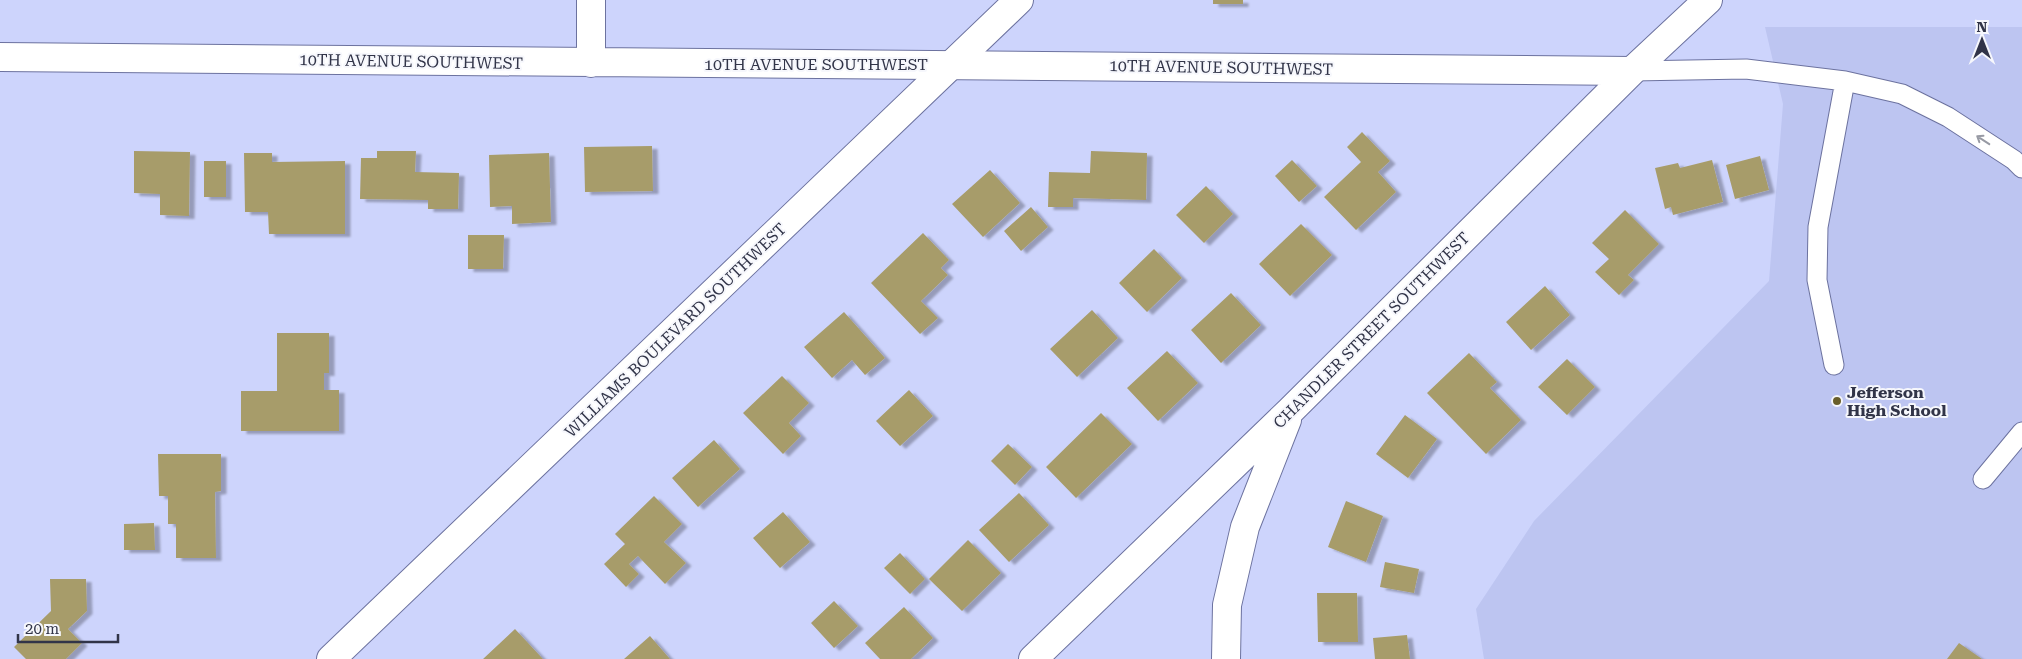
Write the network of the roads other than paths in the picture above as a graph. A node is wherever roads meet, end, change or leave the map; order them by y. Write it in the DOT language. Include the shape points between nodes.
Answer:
graph roads {
  1 [pos="591,0"];
  2 [pos="1020,0"];
  3 [pos="1708,0"];
  4 [pos="0,57"];
  5 [pos="591,63"];
  6 [pos="952,64"];
  7 [pos="1632,71"];
  8 [pos="1845,81"];
  9 [pos="2022,168"];
  10 [pos="1834,365"];
  11 [pos="1290,411"];
  12 [pos="2022,432"];
  13 [pos="1983,479"];
  14 [pos="331,659"];
  15 [pos="1033,659"];
  16 [pos="1226,659"];
  1 -- 5 [label="street"];
  2 -- 6 [label="street, WILLIAMS BOULEVARD SOUTHWEST"];
  3 -- 7 [label="street, CHANDLER STREET SOUTHWEST"];
  4 -- 5 [label="street, 10TH AVENUE SOUTHWEST"];
  5 -- 6 [label="street, 10TH AVENUE SOUTHWEST"];
  6 -- 7 [label="street, 10TH AVENUE SOUTHWEST"];
  6 -- 14 [label="street, WILLIAMS BOULEVARD SOUTHWEST"];
  7 -- 8 [label="lane" via="1746,69"];
  7 -- 11 [label="street, CHANDLER STREET SOUTHWEST"];
  9 -- 8 [label="lane, one-way" via="1948,117 1902,94"];
  8 -- 10 [label="lane" via="1818,227 1817,280"];
  11 -- 15 [label="street, CHANDLER STREET SOUTHWEST"];
  11 -- 16 [label="street" via="1245,527 1227,605"];
  12 -- 13 [label="lane"];
}
